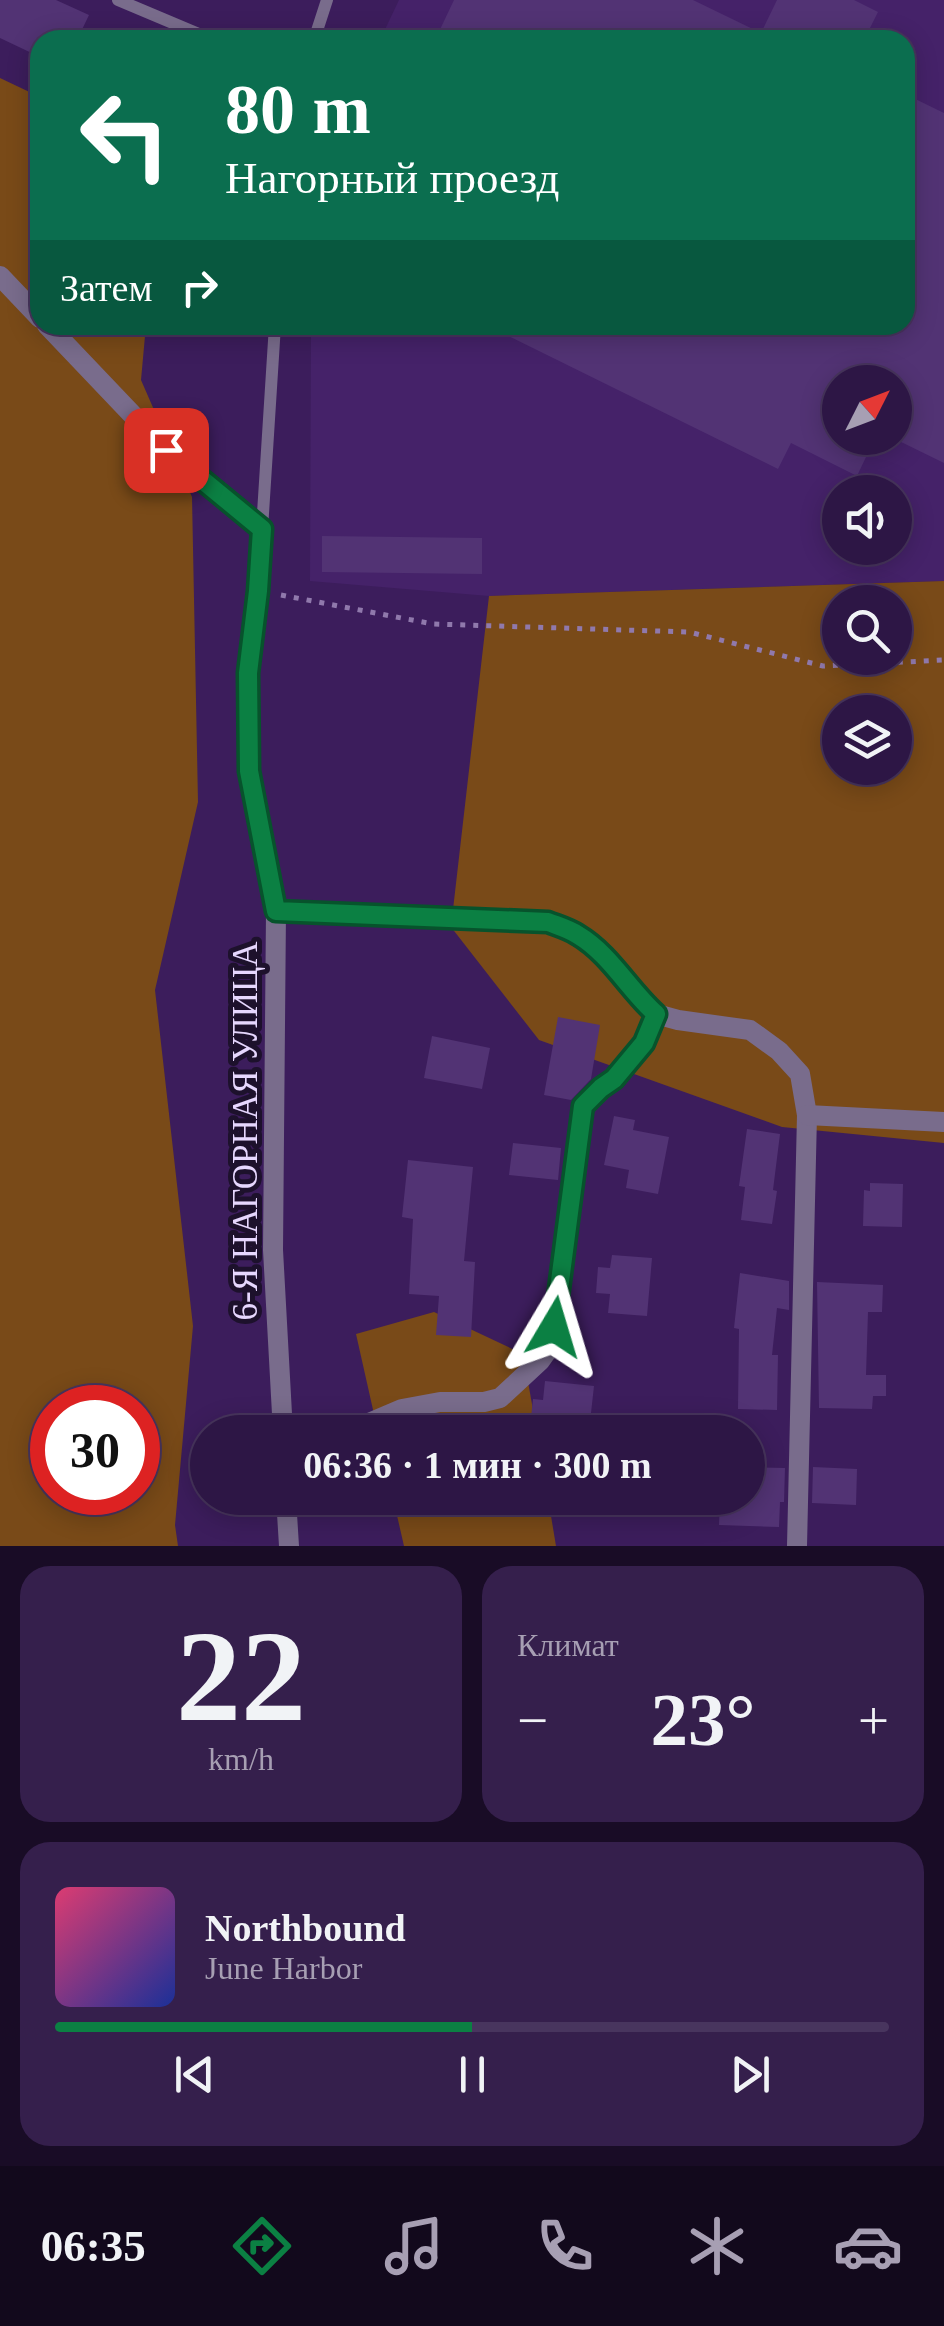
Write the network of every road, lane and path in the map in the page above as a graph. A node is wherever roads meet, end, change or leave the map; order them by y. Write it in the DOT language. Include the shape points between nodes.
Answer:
graph roads {
  1 [pos="118,0"];
  2 [pos="328,0"];
  3 [pos="188,30"];
  4 [pos="318,30"];
  5 [pos="0,276"];
  6 [pos="30,308"];
  7 [pos="57,335"];
  8 [pos="274,335"];
  9 [pos="262,529"];
  10 [pos="258,591"];
  11 [pos="944,660"];
  12 [pos="276,911"];
  13 [pos="656,1014"];
  14 [pos="807,1115"];
  15 [pos="944,1122"];
  16 [pos="282,1415"];
  17 [pos="388,1415"];
  18 [pos="287,1515"];
  19 [pos="289,1546"];
  20 [pos="798,1546"];
  1 -- 3 [label="lane"];
  2 -- 4 [label="lane"];
  5 -- 6 [label="street"];
  7 -- 9 [label="street" via="166,450"];
  8 -- 9 [label="lane"];
  9 -- 10 [label="street, 6-Я НАГОРНАЯ УЛИЦА"];
  10 -- 11 [label="path" via="434,624 689,632 823,666"];
  10 -- 12 [label="street, 6-Я НАГОРНАЯ УЛИЦА" via="248,673 249,771"];
  12 -- 13 [label="street" via="548,922 579,935"];
  12 -- 16 [label="street, 6-Я НАГОРНАЯ УЛИЦА" via="274,1250"];
  13 -- 14 [label="street" via="750,1030 800,1074"];
  13 -- 17 [label="street" via="644,1043 583,1106 550,1347 500,1398 440,1402"];
  14 -- 15 [label="street"];
  14 -- 20 [label="street"];
  18 -- 19 [label="street"];
}
